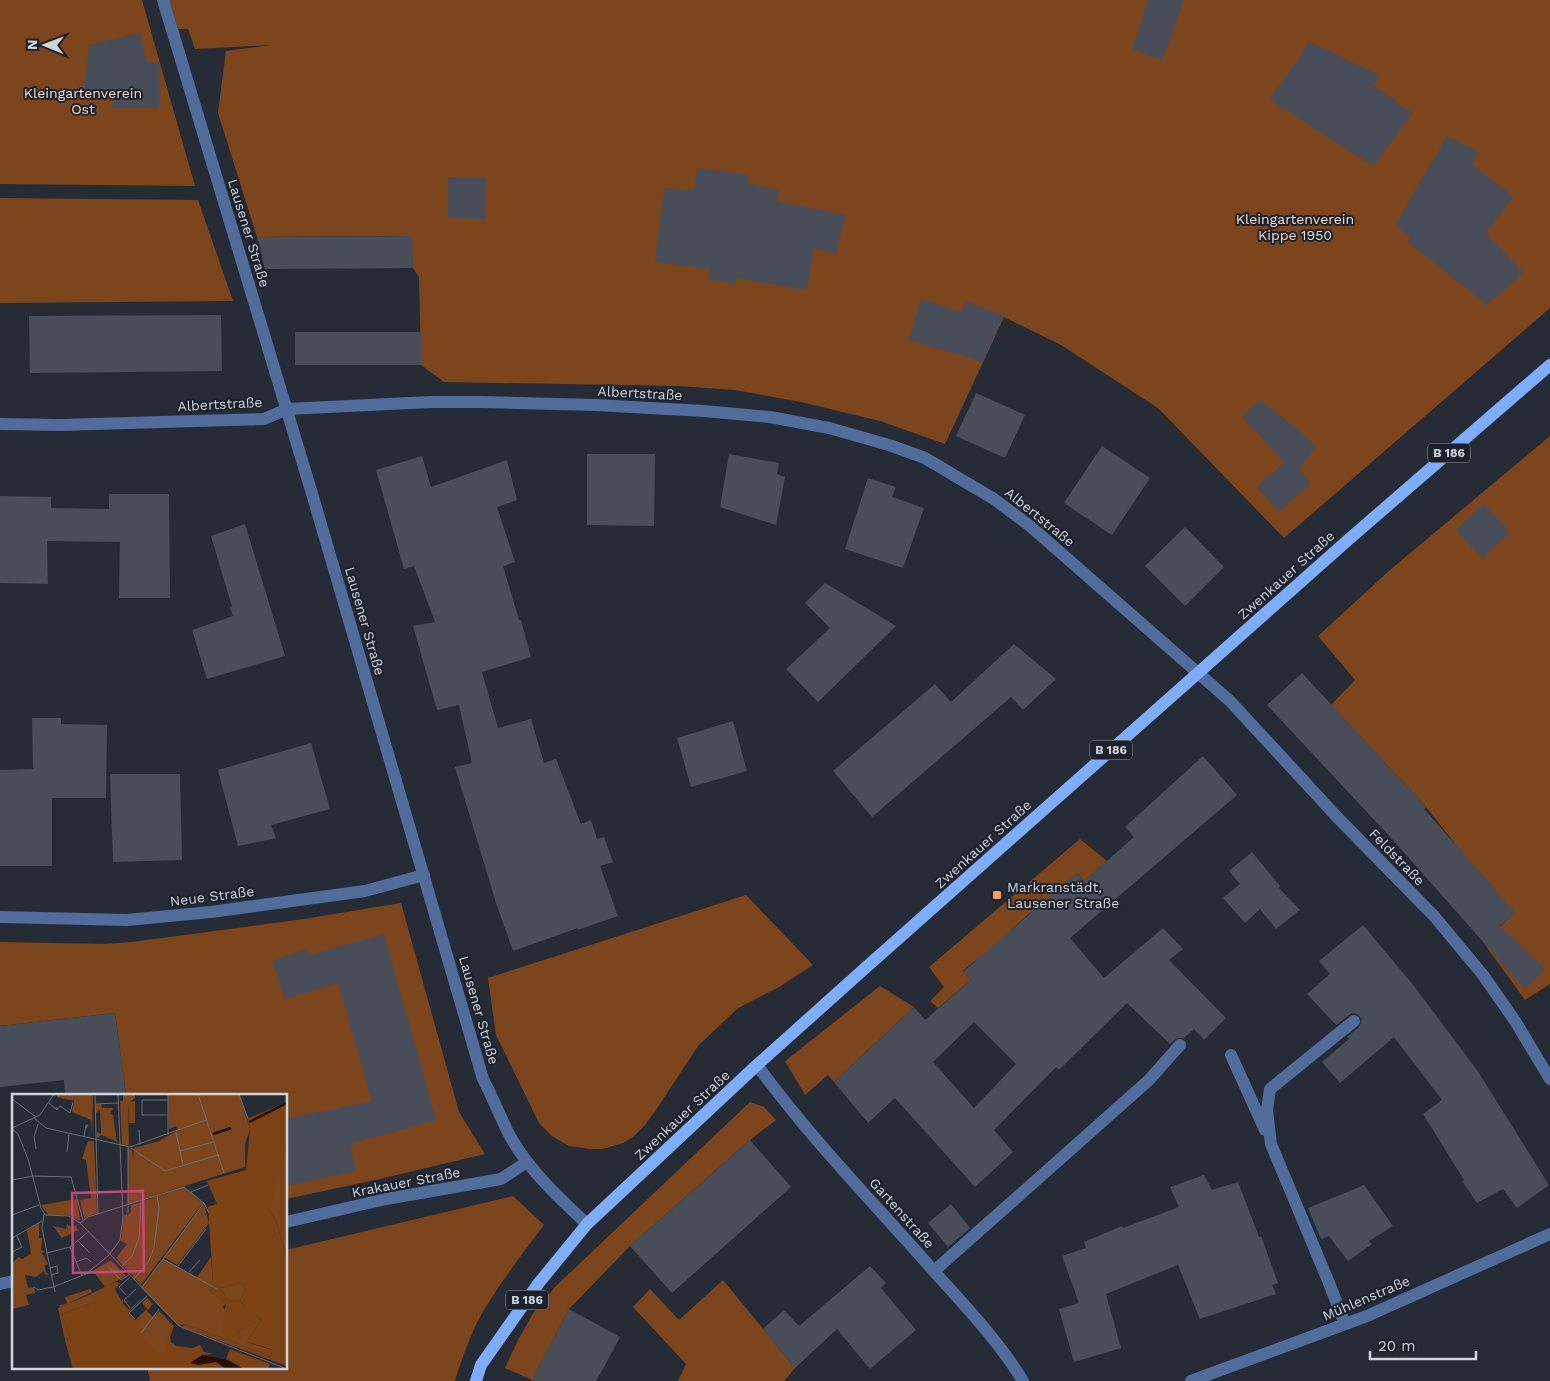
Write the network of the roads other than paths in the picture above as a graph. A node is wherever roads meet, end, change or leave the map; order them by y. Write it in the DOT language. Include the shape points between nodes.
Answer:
graph roads {
  1 [pos="163,0"];
  2 [pos="1550,365"];
  3 [pos="287,409"];
  4 [pos="0,424"];
  5 [pos="1198,674"];
  6 [pos="424,875"];
  7 [pos="0,917"];
  8 [pos="1354,1021"];
  9 [pos="1180,1045"];
  10 [pos="1231,1055"];
  11 [pos="757,1065"];
  12 [pos="1550,1080"];
  13 [pos="1271,1144"];
  14 [pos="527,1162"];
  15 [pos="288,1222"];
  16 [pos="587,1224"];
  17 [pos="1550,1234"];
  18 [pos="934,1271"];
  19 [pos="1345,1324"];
  20 [pos="476,1381"];
  21 [pos="1022,1381"];
  22 [pos="1191,1381"];
  1 -- 3 [label="street, Lausener Straße"];
  2 -- 5 [label="main road, Zwenkauer Straße / B 186"];
  3 -- 4 [label="street, Albertstraße" via="264,419"];
  3 -- 5 [label="street, Albertstraße" via="430,402 594,405 770,417 829,428 924,458 994,499 1059,551"];
  3 -- 6 [label="street, Lausener Straße"];
  5 -- 11 [label="main road, Zwenkauer Straße / B 186"];
  5 -- 12 [label="street, Feldstraße" via="1230,701 1434,916 1483,975"];
  6 -- 7 [label="street, Neue Straße" via="365,891 211,912 126,920"];
  6 -- 14 [label="street, Lausener Straße" via="483,1079"];
  8 -- 13 [label="street" via="1270,1090 1267,1110"];
  9 -- 18 [label="street" via="1149,1080"];
  10 -- 13 [label="street"];
  11 -- 16 [label="main road, Zwenkauer Straße / B 186"];
  11 -- 18 [label="street, Gartenstraße" via="807,1129"];
  13 -- 19 [label="street"];
  14 -- 15 [label="street, Krakauer Straße" via="501,1179 386,1199"];
  14 -- 16 [label="street, Lausener Straße"];
  16 -- 20 [label="main road, Zwenkauer Straße / B 186" via="538,1284 480,1365"];
  17 -- 19 [label="street, Mühlenstraße"];
  18 -- 21 [label="street, Gartenstraße" via="1010,1359"];
  19 -- 22 [label="street, Mühlenstraße"];
}
